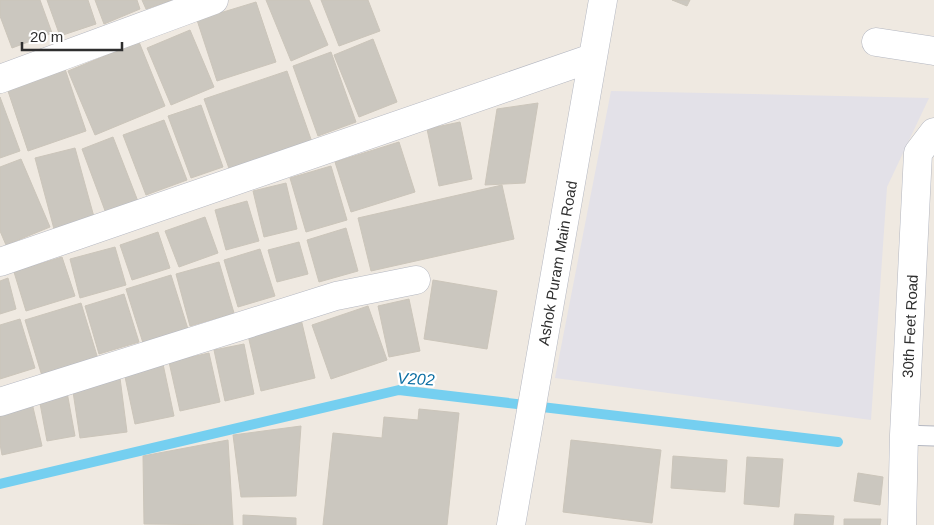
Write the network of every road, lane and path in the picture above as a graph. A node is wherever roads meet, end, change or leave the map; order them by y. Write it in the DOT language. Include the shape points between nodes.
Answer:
graph roads {
  1 [pos="214,0"];
  2 [pos="603,0"];
  3 [pos="876,42"];
  4 [pos="934,51"];
  5 [pos="592,58"];
  6 [pos="0,79"];
  7 [pos="934,132"];
  8 [pos="0,262"];
  9 [pos="416,280"];
  10 [pos="0,402"];
  11 [pos="904,435"];
  12 [pos="934,436"];
  13 [pos="511,525"];
  14 [pos="902,525"];
  1 -- 6 [label="street"];
  2 -- 5 [label="street, Ashok Puram Main Road"];
  3 -- 4 [label="street"];
  5 -- 8 [label="street"];
  5 -- 13 [label="street, Ashok Puram Main Road"];
  7 -- 11 [label="street, 30th Feet Road" via="918,153"];
  9 -- 10 [label="street" via="336,296"];
  11 -- 12 [label="lane"];
  11 -- 14 [label="street, 30th Feet Road"];
}
